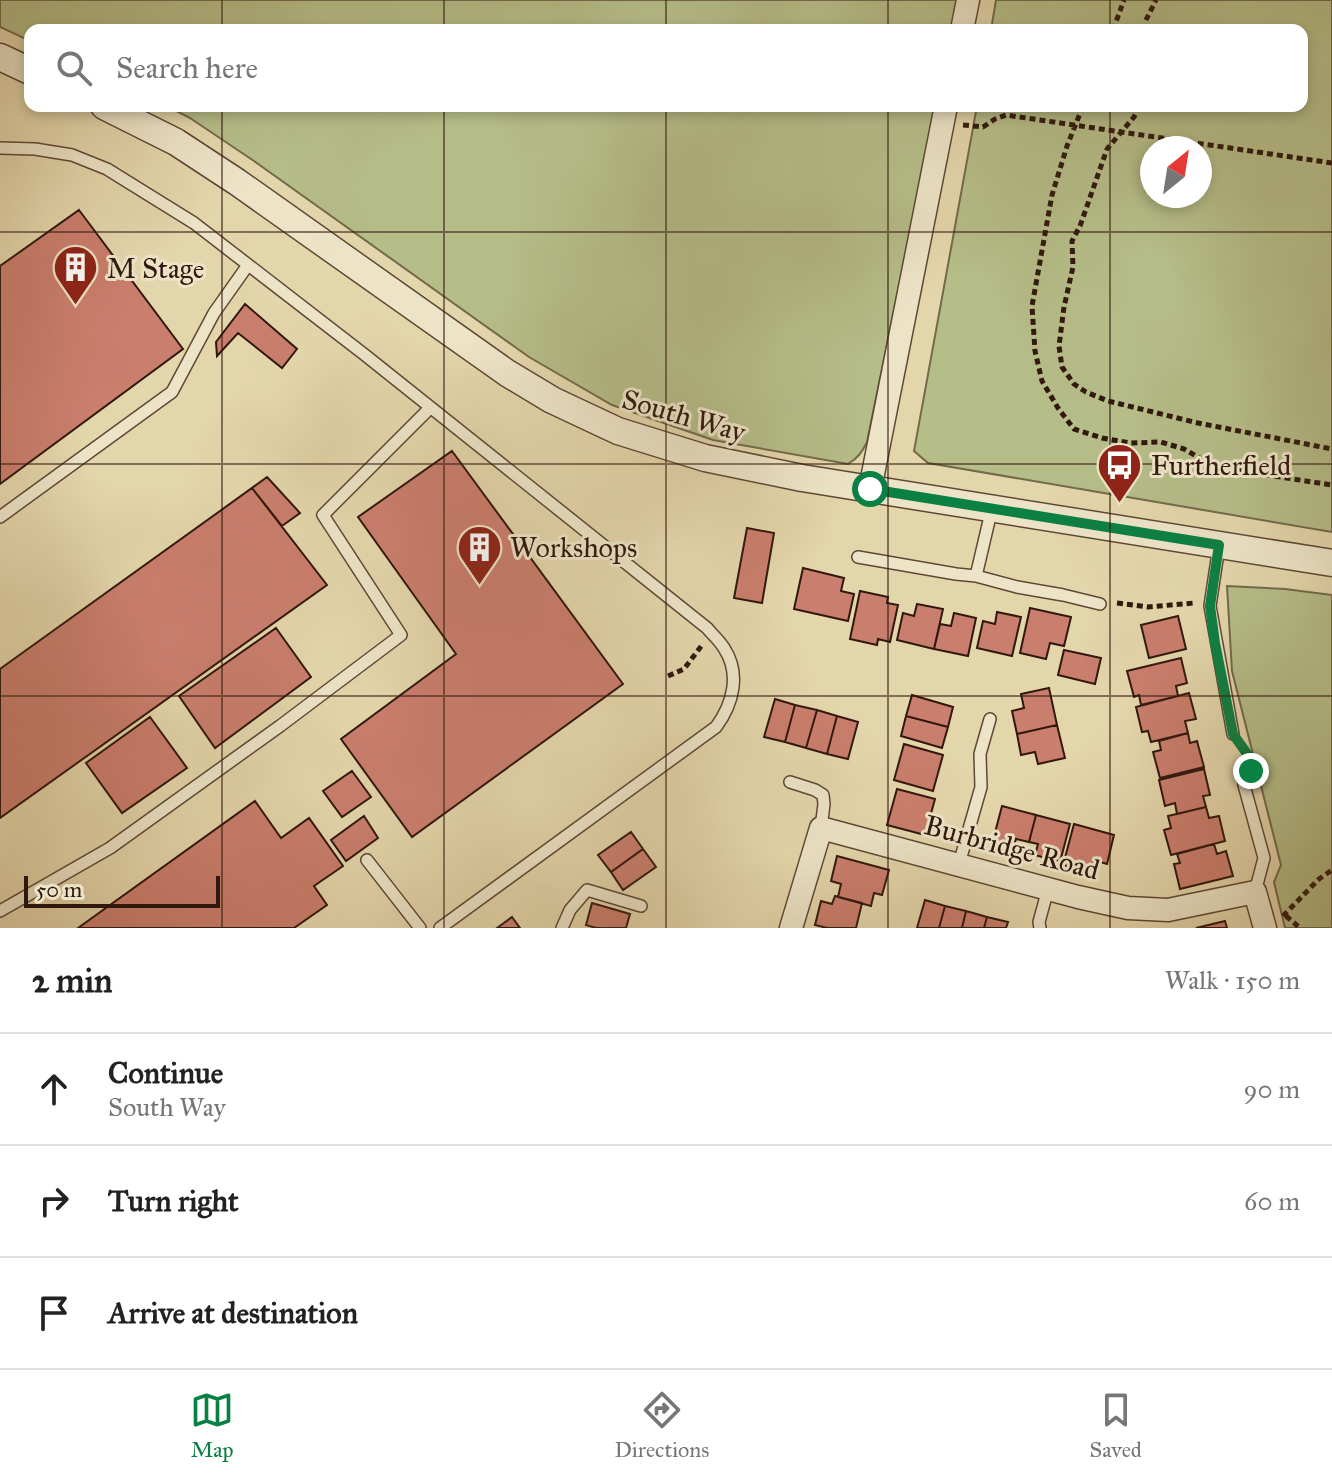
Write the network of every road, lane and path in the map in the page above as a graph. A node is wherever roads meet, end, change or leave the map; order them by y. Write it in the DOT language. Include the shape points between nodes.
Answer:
graph roads {
  1 [pos="968,0"];
  2 [pos="1124,0"];
  3 [pos="1156,0"];
  4 [pos="963,24"];
  5 [pos="1115,24"];
  6 [pos="1145,24"];
  7 [pos="0,57"];
  8 [pos="24,68"];
  9 [pos="116,112"];
  10 [pos="1081,112"];
  11 [pos="1137,112"];
  12 [pos="944,115"];
  13 [pos="1075,126"];
  14 [pos="1120,132"];
  15 [pos="0,148"];
  16 [pos="1332,163"];
  17 [pos="248,265"];
  18 [pos="430,408"];
  19 [pos="1332,449"];
  20 [pos="1332,485"];
  21 [pos="870,489"];
  22 [pos="992,508"];
  23 [pos="0,517"];
  24 [pos="1219,545"];
  25 [pos="858,557"];
  26 [pos="1332,563"];
  27 [pos="976,576"];
  28 [pos="1210,602"];
  29 [pos="1100,604"];
  30 [pos="990,719"];
  31 [pos="1233,734"];
  32 [pos="790,782"];
  33 [pos="1244,785"];
  34 [pos="821,828"];
  35 [pos="367,860"];
  36 [pos="959,864"];
  37 [pos="1332,870"];
  38 [pos="1048,889"];
  39 [pos="1255,892"];
  40 [pos="641,906"];
  41 [pos="0,911"];
  42 [pos="1271,920"];
  43 [pos="420,928"];
  44 [pos="440,928"];
  45 [pos="562,928"];
  46 [pos="791,928"];
  47 [pos="1040,928"];
  48 [pos="1300,928"];
  1 -- 4 [label="street"];
  2 -- 5 [label="path"];
  3 -- 6 [label="path"];
  7 -- 8 [label="street"];
  9 -- 21 [label="street, South Way" via="176,142 507,373 586,417 705,458"];
  10 -- 13 [label="path"];
  11 -- 14 [label="path"];
  12 -- 13 [label="path" via="983,127 1006,115"];
  12 -- 21 [label="street"];
  13 -- 14 [label="path"];
  13 -- 20 [label="path" via="1052,195 1032,306 1042,381 1058,408 1074,429 1102,438 1161,442 1215,467"];
  14 -- 16 [label="path"];
  14 -- 19 [label="path" via="1107,149 1072,241 1073,267 1059,346 1062,367 1074,384 1108,401"];
  15 -- 17 [label="lane" via="72,155 107,169 194,223"];
  17 -- 18 [label="lane"];
  17 -- 23 [label="lane" via="214,313 172,392"];
  18 -- 41 [label="lane" via="323,515 401,635 110,848"];
  18 -- 44 [label="lane" via="707,628 725,649 734,671 727,712 716,727"];
  21 -- 22 [label="street, South Way"];
  22 -- 24 [label="street, South Way"];
  22 -- 27 [label="lane"];
  24 -- 26 [label="street, South Way"];
  24 -- 28 [label="lane"];
  25 -- 27 [label="lane"];
  27 -- 29 [label="lane"];
  28 -- 29 [label="path"];
  28 -- 31 [label="lane"];
  30 -- 36 [label="lane" via="980,754 981,787"];
  31 -- 33 [label="path" via="1248,755 1251,771"];
  32 -- 34 [label="lane" via="823,795"];
  33 -- 39 [label="lane" via="1264,858"];
  34 -- 36 [label="street, Burbridge Road"];
  34 -- 46 [label="street"];
  35 -- 43 [label="lane"];
  36 -- 38 [label="street, Burbridge Road"];
  37 -- 42 [label="path"];
  38 -- 39 [label="street, Burbridge Road" via="1128,908 1168,910"];
  38 -- 47 [label="lane"];
  39 -- 42 [label="street"];
  40 -- 45 [label="lane" via="587,890"];
  42 -- 48 [label="path"];
}
